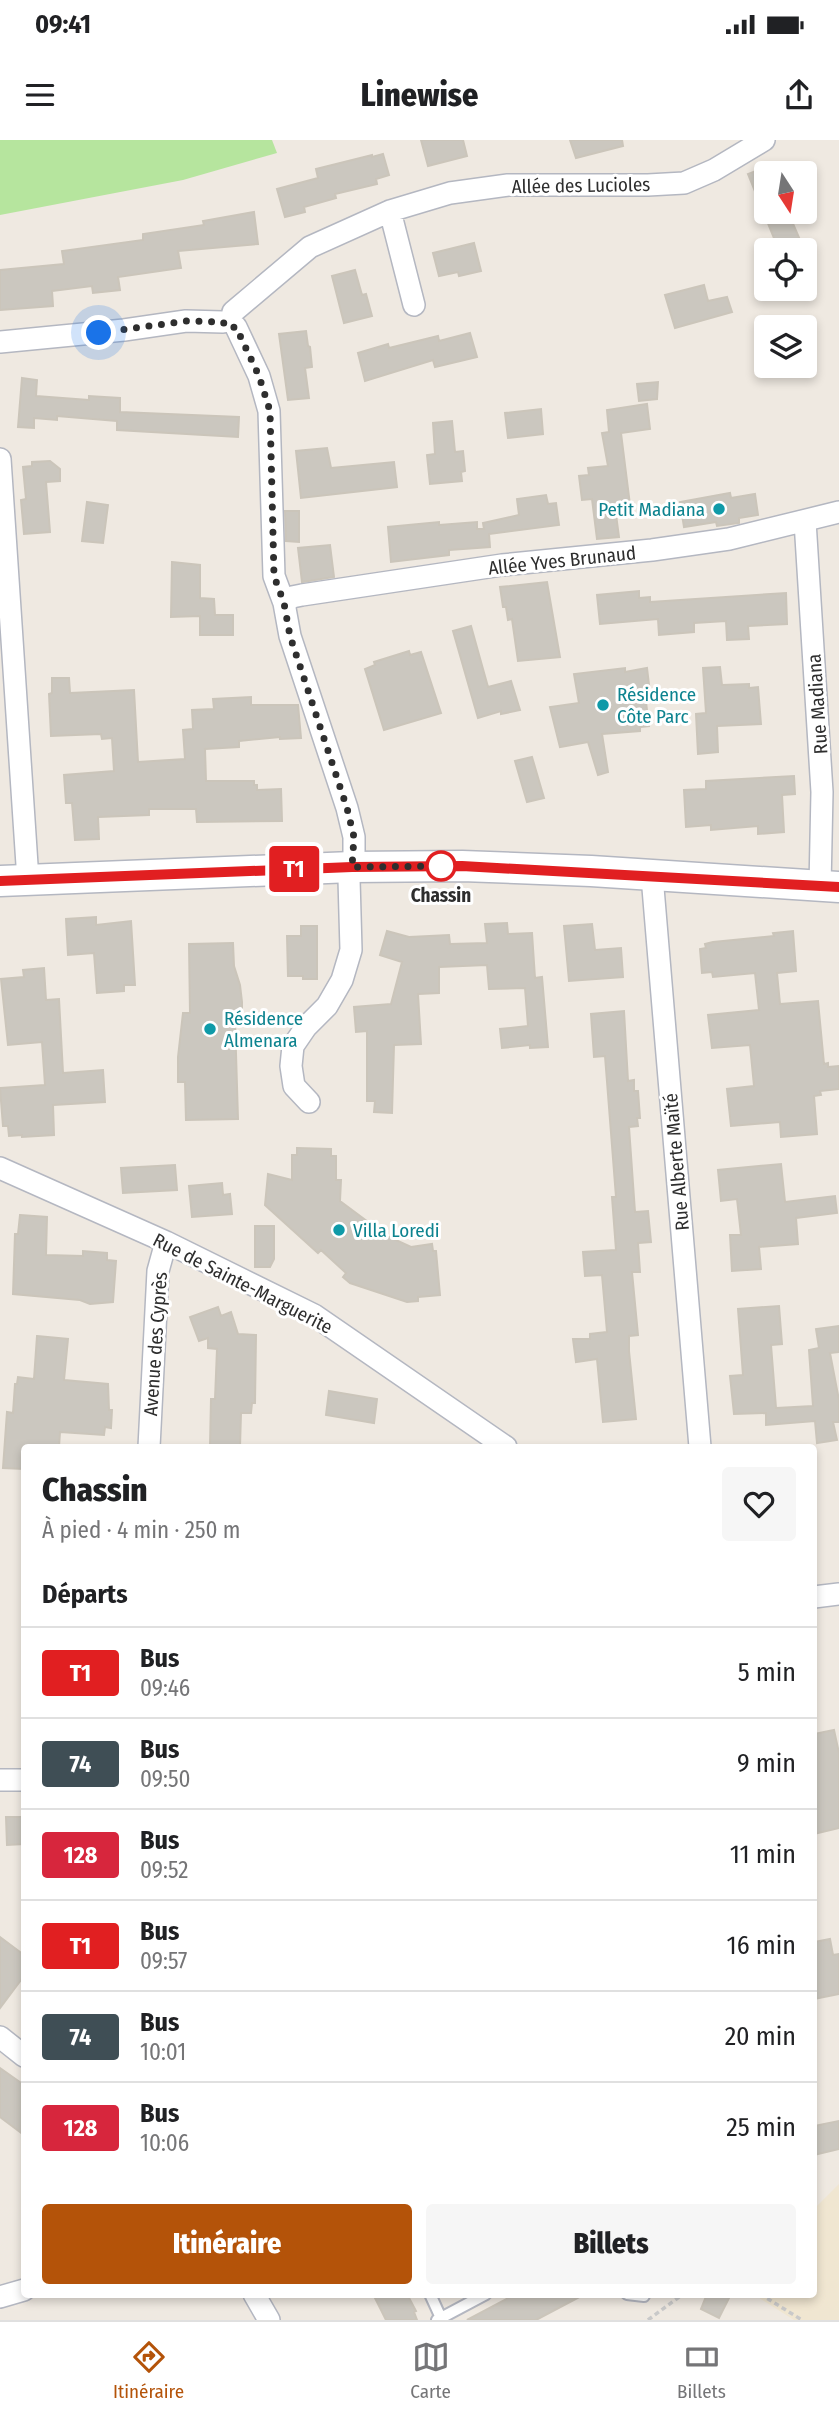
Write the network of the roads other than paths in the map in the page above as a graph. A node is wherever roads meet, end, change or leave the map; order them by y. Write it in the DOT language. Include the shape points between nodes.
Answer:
graph roads {
  1 [pos="764,140"];
  2 [pos="390,211"];
  3 [pos="414,305"];
  4 [pos="231,320"];
  5 [pos="0,342"];
  6 [pos="0,459"];
  7 [pos="839,512"];
  8 [pos="806,521"];
  9 [pos="284,603"];
  10 [pos="352,867"];
  11 [pos="652,876"];
  12 [pos="14,881"];
  13 [pos="830,886"];
  14 [pos="309,1102"];
  15 [pos="0,1168"];
  16 [pos="166,1242"];
  17 [pos="149,1444"];
  18 [pos="497,1444"];
  19 [pos="699,1444"];
  20 [pos="839,1594"];
  21 [pos="817,1597"];
  22 [pos="0,1780"];
  23 [pos="21,1780"];
  24 [pos="0,2038"];
  25 [pos="21,2054"];
  26 [pos="21,2291"];
  27 [pos="0,2297"];
  28 [pos="256,2298"];
  29 [pos="431,2298"];
  30 [pos="478,2298"];
  31 [pos="439,2319"];
  32 [pos="269,2320"];
  1 -- 2 [label="street, Allée des Lucioles" via="684,183 508,185 450,193"];
  2 -- 3 [label="street"];
  2 -- 4 [label="street, Allée des Lucioles" via="310,247"];
  4 -- 5 [label="street"];
  4 -- 9 [label="street" via="259,376 270,411 274,576"];
  6 -- 12 [label="street"];
  7 -- 8 [label="street, Allée Yves Brunaud"];
  8 -- 9 [label="street, Allée Yves Brunaud" via="729,539 502,565 302,595"];
  8 -- 13 [label="street, Rue Madiana"];
  9 -- 10 [label="street" via="290,636 347,808 354,837"];
  10 -- 11 [label="main road" via="462,866"];
  10 -- 12 [label="main road"];
  10 -- 14 [label="street" via="351,950 342,981 293,1046 294,1086"];
  11 -- 13 [label="main road"];
  11 -- 19 [label="street, Rue Alberte Maïté"];
  15 -- 16 [label="street, Rue de Sainte-Marguerite"];
  16 -- 17 [label="street, Avenue des Cyprès" via="158,1271"];
  16 -- 18 [label="street, Rue de Sainte-Marguerite" via="314,1315"];
  20 -- 21 [label="street"];
  22 -- 23 [label="street"];
  24 -- 25 [label="street"];
  26 -- 27 [label="street"];
  28 -- 32 [label="street"];
  29 -- 31 [label="lane"];
  30 -- 31 [label="lane"];
}
